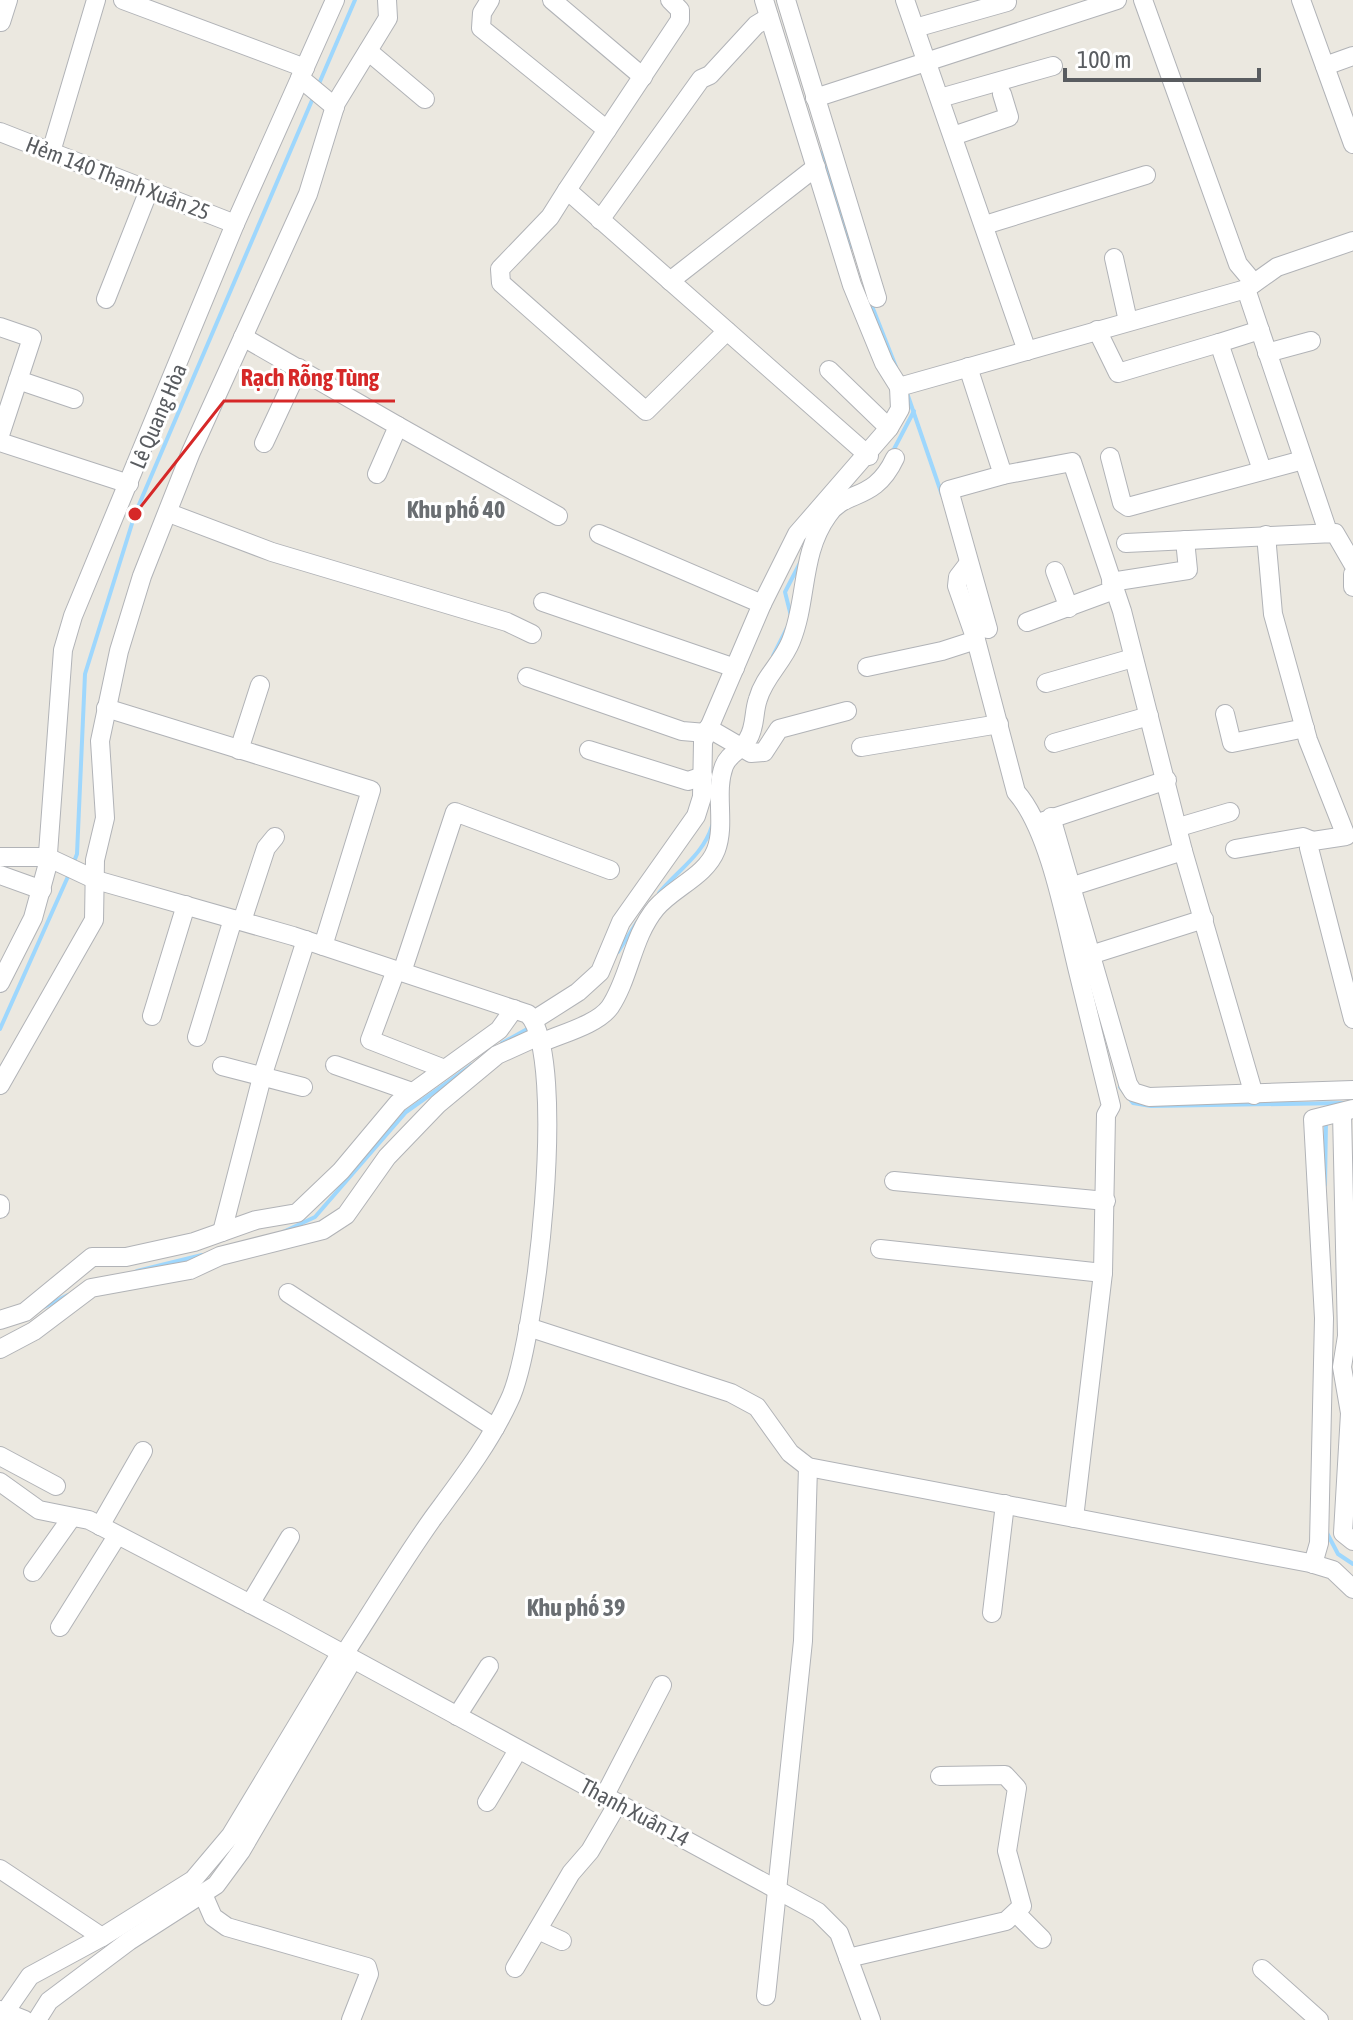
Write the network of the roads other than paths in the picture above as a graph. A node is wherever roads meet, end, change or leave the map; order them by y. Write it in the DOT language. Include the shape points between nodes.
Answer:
graph roads {
  1 [pos="8,0"];
  2 [pos="96,0"];
  3 [pos="123,0"];
  4 [pos="335,0"];
  5 [pos="387,0"];
  6 [pos="490,0"];
  7 [pos="552,0"];
  8 [pos="670,0"];
  9 [pos="786,0"];
  10 [pos="905,0"];
  11 [pos="1117,0"];
  12 [pos="1143,0"];
  13 [pos="1301,0"];
  14 [pos="1007,2"];
  15 [pos="767,9"];
  16 [pos="1,22"];
  17 [pos="915,28"];
  18 [pos="368,51"];
  19 [pos="1353,56"];
  20 [pos="927,63"];
  21 [pos="1053,66"];
  22 [pos="1325,66"];
  23 [pos="304,77"];
  24 [pos="643,77"];
  25 [pos="1002,94"];
  26 [pos="815,98"];
  27 [pos="940,98"];
  28 [pos="425,99"];
  29 [pos="331,104"];
  30 [pos="607,130"];
  31 [pos="0,132"];
  32 [pos="953,136"];
  33 [pos="1353,144"];
  34 [pos="51,152"];
  35 [pos="822,160"];
  36 [pos="1146,175"];
  37 [pos="149,190"];
  38 [pos="567,190"];
  39 [pos="600,220"];
  40 [pos="235,224"];
  41 [pos="985,225"];
  42 [pos="1353,241"];
  43 [pos="1114,258"];
  44 [pos="670,281"];
  45 [pos="1250,286"];
  46 [pos="877,298"];
  47 [pos="106,299"];
  48 [pos="1128,321"];
  49 [pos="0,327"];
  50 [pos="1097,330"];
  51 [pos="1260,330"];
  52 [pos="727,331"];
  53 [pos="243,337"];
  54 [pos="1219,343"];
  55 [pos="1027,351"];
  56 [pos="968,367"];
  57 [pos="299,368"];
  58 [pos="829,370"];
  59 [pos="18,380"];
  60 [pos="905,385"];
  61 [pos="74,399"];
  62 [pos="398,426"];
  63 [pos="889,428"];
  64 [pos="0,435"];
  65 [pos="0,442"];
  66 [pos="264,443"];
  67 [pos="869,456"];
  68 [pos="1110,457"];
  69 [pos="895,458"];
  70 [pos="1303,460"];
  71 [pos="1262,470"];
  72 [pos="377,474"];
  73 [pos="1003,475"];
  74 [pos="129,484"];
  75 [pos="169,513"];
  76 [pos="558,516"];
  77 [pos="1328,532"];
  78 [pos="599,534"];
  79 [pos="1266,535"];
  80 [pos="1185,540"];
  81 [pos="1126,543"];
  82 [pos="1353,564"];
  83 [pos="1055,571"];
  84 [pos="1353,574"];
  85 [pos="1113,586"];
  86 [pos="1353,587"];
  87 [pos="543,602"];
  88 [pos="762,604"];
  89 [pos="1069,608"];
  90 [pos="1027,622"];
  91 [pos="532,634"];
  92 [pos="982,634"];
  93 [pos="1133,658"];
  94 [pos="867,667"];
  95 [pos="735,668"];
  96 [pos="527,677"];
  97 [pos="1046,683"];
  98 [pos="260,685"];
  99 [pos="106,708"];
  100 [pos="847,711"];
  101 [pos="1225,714"];
  102 [pos="1149,716"];
  103 [pos="999,724"];
  104 [pos="1305,728"];
  105 [pos="711,732"];
  106 [pos="1054,743"];
  107 [pos="739,746"];
  108 [pos="861,747"];
  109 [pos="239,750"];
  110 [pos="589,750"];
  111 [pos="703,776"];
  112 [pos="1167,780"];
  113 [pos="1230,812"];
  114 [pos="1043,821"];
  115 [pos="1179,827"];
  116 [pos="1350,835"];
  117 [pos="275,837"];
  118 [pos="1313,841"];
  119 [pos="1235,849"];
  120 [pos="1183,851"];
  121 [pos="0,857"];
  122 [pos="50,862"];
  123 [pos="610,870"];
  124 [pos="0,875"];
  125 [pos="93,879"];
  126 [pos="1073,886"];
  127 [pos="42,890"];
  128 [pos="186,905"];
  129 [pos="1204,919"];
  130 [pos="238,920"];
  131 [pos="314,943"];
  132 [pos="1083,957"];
  133 [pos="399,971"];
  134 [pos="0,983"];
  135 [pos="514,1009"];
  136 [pos="152,1016"];
  137 [pos="1353,1019"];
  138 [pos="538,1033"];
  139 [pos="197,1037"];
  140 [pos="335,1065"];
  141 [pos="222,1066"];
  142 [pos="442,1068"];
  143 [pos="262,1077"];
  144 [pos="0,1085"];
  145 [pos="303,1087"];
  146 [pos="1353,1090"];
  147 [pos="412,1092"];
  148 [pos="1254,1095"];
  149 [pos="1347,1111"];
  150 [pos="894,1181"];
  151 [pos="1347,1191"];
  152 [pos="1106,1201"];
  153 [pos="222,1232"];
  154 [pos="1348,1236"];
  155 [pos="880,1249"];
  156 [pos="1103,1273"];
  157 [pos="288,1293"];
  158 [pos="0,1320"];
  159 [pos="528,1327"];
  160 [pos="0,1349"];
  161 [pos="495,1428"];
  162 [pos="143,1451"];
  163 [pos="0,1456"];
  164 [pos="808,1467"];
  165 [pos="0,1482"];
  166 [pos="56,1486"];
  167 [pos="1005,1504"];
  168 [pos="72,1517"];
  169 [pos="1074,1518"];
  170 [pos="100,1526"];
  171 [pos="117,1536"];
  172 [pos="290,1537"];
  173 [pos="1353,1541"];
  174 [pos="1313,1564"];
  175 [pos="33,1572"];
  176 [pos="1353,1589"];
  177 [pos="250,1604"];
  178 [pos="992,1613"];
  179 [pos="60,1627"];
  180 [pos="345,1657"];
  181 [pos="489,1666"];
  182 [pos="662,1685"];
  183 [pos="457,1716"];
  184 [pos="518,1750"];
  185 [pos="940,1776"];
  186 [pos="612,1799"];
  187 [pos="487,1802"];
  188 [pos="0,1869"];
  189 [pos="777,1889"];
  190 [pos="203,1894"];
  191 [pos="1016,1913"];
  192 [pos="538,1930"];
  193 [pos="102,1937"];
  194 [pos="1042,1939"];
  195 [pos="562,1941"];
  196 [pos="848,1958"];
  197 [pos="515,1968"];
  198 [pos="1262,1969"];
  199 [pos="766,1996"];
  200 [pos="3,2014"];
  201 [pos="24,2020"];
  202 [pos="37,2020"];
  203 [pos="351,2020"];
  204 [pos="871,2020"];
  205 [pos="1319,2020"];
  1 -- 16 [label="street"];
  2 -- 34 [label="street"];
  3 -- 23 [label="street"];
  4 -- 23 [label="street, Lê Quang Hòa"];
  5 -- 18 [label="street" via="388,18"];
  6 -- 30 [label="street" via="481,28"];
  7 -- 24 [label="street"];
  8 -- 24 [label="street" via="680,10 680,20"];
  9 -- 26 [label="street"];
  10 -- 17 [label="street"];
  11 -- 20 [label="street"];
  12 -- 45 [label="street"];
  13 -- 22 [label="street"];
  14 -- 17 [label="street"];
  15 -- 35 [label="street"];
  15 -- 39 [label="street" via="701,79"];
  17 -- 20 [label="street"];
  18 -- 28 [label="street"];
  18 -- 29 [label="street"];
  19 -- 22 [label="street"];
  20 -- 26 [label="street"];
  20 -- 27 [label="street"];
  21 -- 27 [label="street"];
  22 -- 33 [label="street"];
  23 -- 29 [label="street"];
  23 -- 40 [label="street, Lê Quang Hòa"];
  24 -- 30 [label="street"];
  25 -- 32 [label="street" via="1009,117"];
  26 -- 35 [label="street"];
  27 -- 32 [label="street"];
  29 -- 53 [label="street" via="308,194"];
  30 -- 38 [label="street"];
  31 -- 34 [label="street, Hẻm 140 Thạnh Xuân 25"];
  32 -- 41 [label="street"];
  34 -- 37 [label="street, Hẻm 140 Thạnh Xuân 25"];
  35 -- 44 [label="street"];
  35 -- 46 [label="street"];
  35 -- 60 [label="street" via="852,285 884,363"];
  36 -- 41 [label="street"];
  37 -- 40 [label="street, Hẻm 140 Thạnh Xuân 25"];
  37 -- 47 [label="street"];
  38 -- 39 [label="street"];
  38 -- 52 [label="street" via="550,217 500,269 501,283 646,411"];
  39 -- 44 [label="street"];
  40 -- 74 [label="street, Lê Quang Hòa"];
  41 -- 55 [label="street"];
  42 -- 45 [label="street" via="1277,267"];
  43 -- 48 [label="street"];
  44 -- 52 [label="street"];
  45 -- 48 [label="street"];
  45 -- 51 [label="street"];
  48 -- 50 [label="street"];
  49 -- 59 [label="street" via="32,338"];
  50 -- 54 [label="street" via="1118,373"];
  50 -- 55 [label="street"];
  51 -- 54 [label="street"];
  51 -- 70 [label="street" via="1288,347"];
  52 -- 67 [label="street"];
  53 -- 57 [label="street"];
  53 -- 75 [label="street"];
  54 -- 71 [label="street"];
  55 -- 56 [label="street"];
  56 -- 60 [label="street"];
  56 -- 73 [label="street"];
  57 -- 62 [label="street"];
  57 -- 66 [label="street"];
  58 -- 63 [label="street"];
  59 -- 61 [label="street"];
  59 -- 64 [label="street"];
  60 -- 63 [label="street"];
  62 -- 72 [label="street"];
  62 -- 76 [label="street"];
  63 -- 67 [label="street"];
  65 -- 74 [label="street"];
  67 -- 88 [label="street" via="797,534"];
  68 -- 71 [label="street" via="1122,503 1128,507"];
  69 -- 107 [label="street" via="880,483 828,515 806,562 790,644 767,679 757,700 755,723"];
  70 -- 71 [label="street"];
  70 -- 77 [label="street"];
  73 -- 85 [label="street" via="1072,462"];
  73 -- 92 [label="street" via="949,490 964,570 957,586"];
  74 -- 122 [label="street, Lê Quang Hòa" via="66,639"];
  75 -- 91 [label="street" via="272,552"];
  75 -- 99 [label="street" via="142,576"];
  77 -- 79 [label="street"];
  77 -- 82 [label="street" via="1335,533"];
  78 -- 88 [label="street"];
  79 -- 80 [label="street"];
  79 -- 104 [label="street" via="1273,614"];
  80 -- 81 [label="street"];
  80 -- 85 [label="street" via="1188,570"];
  83 -- 89 [label="street"];
  84 -- 86 [label="street"];
  85 -- 89 [label="street"];
  85 -- 93 [label="street"];
  87 -- 95 [label="street"];
  88 -- 95 [label="street"];
  89 -- 90 [label="street"];
  92 -- 94 [label="street" via="942,651"];
  92 -- 103 [label="street"];
  93 -- 97 [label="street"];
  93 -- 102 [label="street"];
  95 -- 105 [label="street"];
  96 -- 105 [label="street" via="682,731"];
  98 -- 109 [label="street"];
  99 -- 109 [label="street"];
  99 -- 125 [label="street" via="100,741 105,818"];
  100 -- 107 [label="street" via="779,729 764,752 751,753"];
  101 -- 104 [label="street" via="1232,743"];
  102 -- 106 [label="street"];
  102 -- 112 [label="street"];
  103 -- 108 [label="street"];
  103 -- 114 [label="street" via="1016,792"];
  104 -- 116 [label="street"];
  105 -- 107 [label="street"];
  105 -- 111 [label="street"];
  107 -- 138 [label="street" via="724,768 719,839 708,864 655,910 609,1007 600,1016"];
  109 -- 131 [label="street" via="371,790"];
  110 -- 111 [label="street" via="688,781"];
  111 -- 138 [label="street" via="696,816 621,922 600,972"];
  112 -- 114 [label="street"];
  112 -- 115 [label="street"];
  113 -- 115 [label="street"];
  114 -- 126 [label="street"];
  114 -- 132 [label="street" via="1058,890"];
  115 -- 120 [label="street"];
  116 -- 118 [label="street"];
  117 -- 130 [label="street"];
  118 -- 119 [label="street" via="1303,837"];
  118 -- 137 [label="street" via="1309,848"];
  120 -- 126 [label="street"];
  120 -- 129 [label="street"];
  121 -- 122 [label="street"];
  122 -- 125 [label="street"];
  122 -- 127 [label="street, Lê Quang Hòa"];
  123 -- 133 [label="street" via="455,812"];
  124 -- 127 [label="street"];
  125 -- 128 [label="street"];
  125 -- 144 [label="street" via="94,920 84,943"];
  126 -- 132 [label="street"];
  127 -- 134 [label="street, Lê Quang Hòa"];
  128 -- 130 [label="street"];
  128 -- 136 [label="street"];
  129 -- 132 [label="street"];
  129 -- 148 [label="street"];
  130 -- 131 [label="street"];
  130 -- 139 [label="street"];
  131 -- 133 [label="street"];
  131 -- 143 [label="street"];
  132 -- 148 [label="street" via="1133,1092 1149,1097"];
  132 -- 152 [label="street" via="1111,1106 1106,1115"];
  133 -- 135 [label="street"];
  133 -- 142 [label="street" via="370,1040"];
  135 -- 138 [label="street"];
  135 -- 142 [label="street" via="499,1030"];
  138 -- 159 [label="street" via="546,1070 548,1142"];
  138 -- 160 [label="street" via="497,1055 438,1104 387,1157 346,1215 323,1230 220,1256 190,1270 91,1288"];
  140 -- 147 [label="street"];
  141 -- 143 [label="street"];
  142 -- 147 [label="street"];
  143 -- 145 [label="street"];
  143 -- 153 [label="street"];
  146 -- 148 [label="street"];
  147 -- 153 [label="street" via="297,1213"];
  149 -- 151 [label="street"];
  149 -- 174 [label="street" via="1313,1119 1324,1318 1322,1485"];
  150 -- 152 [label="street"];
  151 -- 154 [label="street"];
  152 -- 156 [label="street"];
  153 -- 158 [label="street" via="126,1257 92,1257 25,1312"];
  154 -- 173 [label="street" via="1342,1367 1350,1413 1342,1513 1343,1533"];
  155 -- 156 [label="street"];
  156 -- 169 [label="street"];
  157 -- 161 [label="street"];
  159 -- 161 [label="street" via="511,1398"];
  159 -- 164 [label="street" via="731,1393 757,1407 790,1453"];
  161 -- 180 [label="street"];
  162 -- 170 [label="street"];
  163 -- 166 [label="street"];
  164 -- 167 [label="street"];
  164 -- 189 [label="street" via="803,1641"];
  165 -- 168 [label="street, Thạnh Xuân 14" via="39,1510"];
  167 -- 169 [label="street"];
  167 -- 178 [label="street"];
  168 -- 170 [label="street, Thạnh Xuân 14"];
  168 -- 175 [label="street"];
  169 -- 174 [label="street"];
  170 -- 171 [label="street, Thạnh Xuân 14"];
  171 -- 177 [label="street, Thạnh Xuân 14"];
  171 -- 179 [label="street"];
  172 -- 177 [label="street"];
  174 -- 176 [label="street" via="1333,1570"];
  177 -- 180 [label="street, Thạnh Xuân 14"];
  180 -- 183 [label="street, Thạnh Xuân 14"];
  180 -- 190 [label="street" via="241,1851"];
  180 -- 193 [label="street" via="231,1835 193,1880"];
  181 -- 183 [label="street"];
  182 -- 186 [label="street"];
  183 -- 184 [label="street, Thạnh Xuân 14"];
  184 -- 186 [label="street, Thạnh Xuân 14"];
  184 -- 187 [label="street"];
  185 -- 191 [label="street" via="1005,1775 1017,1788 1007,1851 1022,1906"];
  186 -- 189 [label="street, Thạnh Xuân 14"];
  186 -- 192 [label="street" via="590,1851"];
  188 -- 193 [label="street"];
  189 -- 196 [label="street, Thạnh Xuân 14" via="818,1912 839,1933"];
  189 -- 199 [label="street"];
  190 -- 202 [label="street" via="49,2001"];
  190 -- 203 [label="street" via="213,1917 227,1927 367,1967"];
  191 -- 194 [label="street"];
  191 -- 196 [label="street" via="1006,1921"];
  192 -- 195 [label="street"];
  192 -- 197 [label="street"];
  193 -- 200 [label="street" via="30,1976"];
  196 -- 204 [label="street, Thạnh Xuân 14"];
  198 -- 205 [label="street"];
  200 -- 201 [label="street"];
}
